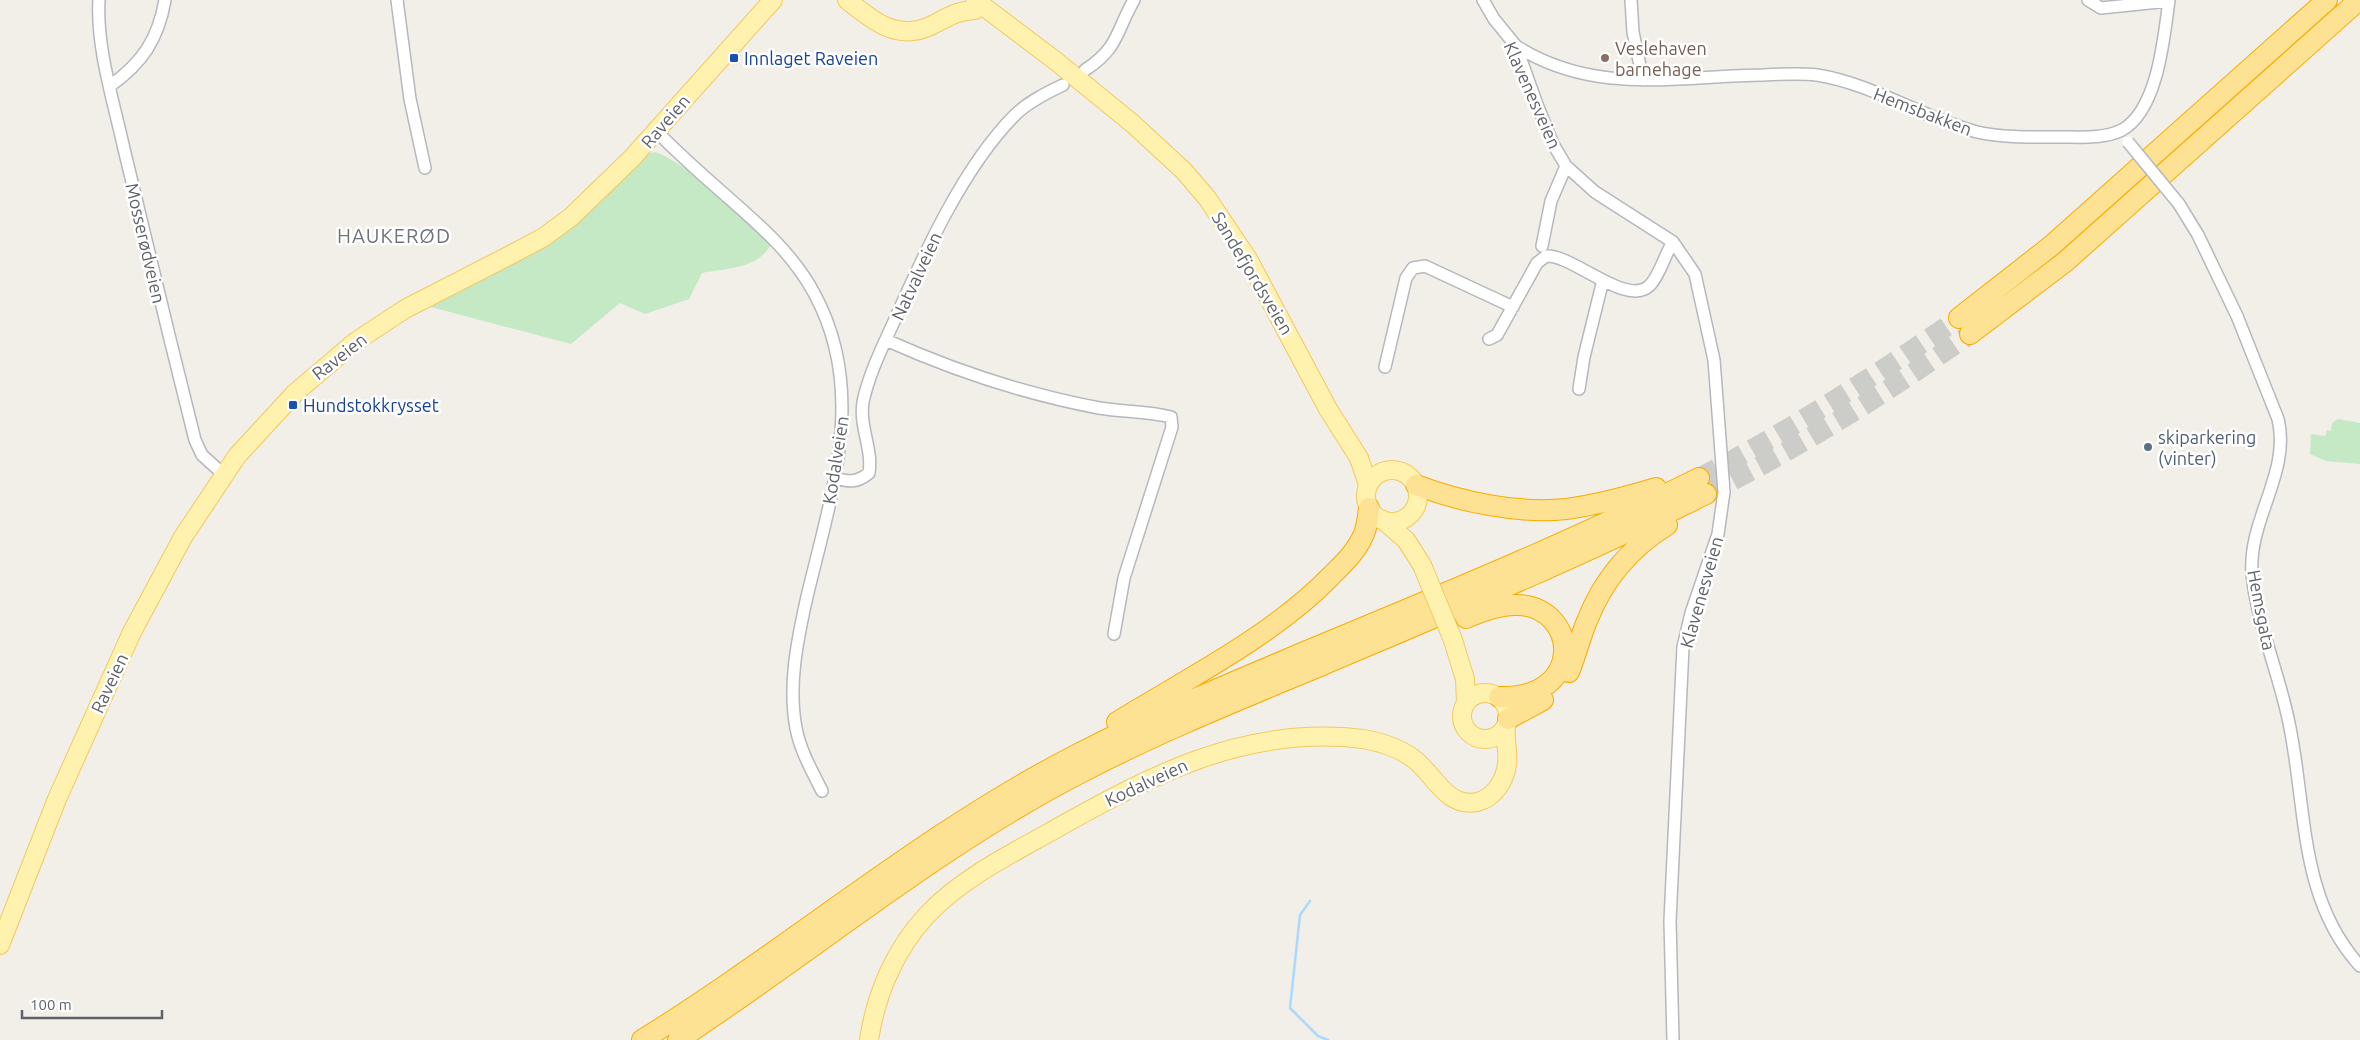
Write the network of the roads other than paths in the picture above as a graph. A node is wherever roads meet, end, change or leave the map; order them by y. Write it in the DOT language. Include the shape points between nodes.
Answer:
graph roads {
  1 [pos="99,0"];
  2 [pos="165,0"];
  3 [pos="397,0"];
  4 [pos="773,0"];
  5 [pos="847,0"];
  6 [pos="858,0"];
  7 [pos="1134,0"];
  8 [pos="1483,0"];
  9 [pos="1631,0"];
  10 [pos="2088,0"];
  11 [pos="2169,0"];
  12 [pos="2327,0"];
  13 [pos="2359,0"];
  14 [pos="942,2"];
  15 [pos="970,3"];
  16 [pos="1516,46"];
  17 [pos="1085,70"];
  18 [pos="1643,80"];
  19 [pos="1062,85"];
  20 [pos="110,86"];
  21 [pos="2120,131"];
  22 [pos="656,132"];
  23 [pos="1566,166"];
  24 [pos="425,168"];
  25 [pos="1673,242"];
  26 [pos="1542,246"];
  27 [pos="1603,280"];
  28 [pos="1513,306"];
  29 [pos="1489,339"];
  30 [pos="886,340"];
  31 [pos="1299,354"];
  32 [pos="1385,367"];
  33 [pos="1579,389"];
  34 [pos="1391,470"];
  35 [pos="223,474"];
  36 [pos="835,478"];
  37 [pos="1416,484"];
  38 [pos="1368,485"];
  39 [pos="1702,486"];
  40 [pos="1411,513"];
  41 [pos="1376,514"];
  42 [pos="1422,565"];
  43 [pos="1114,634"];
  44 [pos="1453,640"];
  45 [pos="1494,695"];
  46 [pos="1466,702"];
  47 [pos="1507,723"];
  48 [pos="1477,738"];
  49 [pos="1083,771"];
  50 [pos="1503,777"];
  51 [pos="1023,784"];
  52 [pos="822,791"];
  53 [pos="0,945"];
  54 [pos="2360,966"];
  55 [pos="642,1040"];
  56 [pos="678,1040"];
  57 [pos="869,1040"];
  58 [pos="1673,1040"];
  1 -- 20 [label="street, Mosserødveien" via="98,16"];
  2 -- 20 [label="street" via="149,49 139,63"];
  3 -- 24 [label="street" via="410,99"];
  4 -- 22 [label="main road, Raveien"];
  5 -- 15 [label="main road" via="874,22 897,31 928,27"];
  6 -- 14 [label="main road" via="876,15 892,24 904,26 933,18 940,11"];
  7 -- 17 [label="street" via="1113,46 1101,60"];
  8 -- 16 [label="street, Klavenesveien"];
  9 -- 18 [label="street" via="1633,32"];
  10 -- 11 [label="street, Hemsbakken" via="2101,8"];
  11 -- 21 [label="street, Hemsbakken" via="2166,29 2148,97 2137,117"];
  12 -- 13 [label="highway" via="1964,326 2065,262"];
  15 -- 31 [label="main road, Sandefjordsveien" via="1093,92 1157,145 1207,198 1248,259"];
  16 -- 18 [label="street, Hemsbakken" via="1536,59 1575,73 1617,80"];
  16 -- 23 [label="street, Klavenesveien" via="1553,144"];
  18 -- 21 [label="street, Hemsbakken" via="1818,75 1856,85 1977,132 2083,137"];
  19 -- 30 [label="street, Natvalveien" via="1016,114 998,134 941,223"];
  20 -- 35 [label="street, Mosserødveien" via="161,310 195,440 202,455"];
  21 -- 54 [label="street, Hemsgata, bridge" via="2179,204 2198,235 2238,316 2278,419 2282,433 2280,453 2255,534 2252,573 2289,723 2313,879 2330,921"];
  22 -- 35 [label="main road, Raveien" via="590,201 544,237 412,305 337,356 295,393"];
  22 -- 36 [label="street, Kodalveien" via="778,242 814,292 832,332 842,377 843,429"];
  23 -- 25 [label="street, Klavenesveien" via="1595,192"];
  23 -- 26 [label="street, Klavenesveien" via="1551,201"];
  25 -- 27 [label="street" via="1652,283 1644,290 1627,289"];
  25 -- 58 [label="street, Klavenesveien" via="1695,274 1713,353 1724,492 1718,534 1683,647 1670,921"];
  27 -- 28 [label="street" via="1562,259 1546,256 1537,263"];
  27 -- 33 [label="street"];
  28 -- 29 [label="street" via="1497,335"];
  28 -- 32 [label="street" via="1425,266 1413,268 1406,278"];
  30 -- 36 [label="street, Natvalveien" via="863,404 869,473 861,480 851,482"];
  30 -- 43 [label="street" via="940,364 1026,392 1101,408 1171,417 1172,427 1124,578"];
  31 -- 34 [label="main road, Sandefjordsveien" via="1366,451"];
  31 -- 38 [label="main road, Sandefjordsveien" via="1359,458"];
  34 -- 37 [label="main road" via="1406,473"];
  34 -- 38 [label="main road" via="1377,474"];
  35 -- 53 [label="main road, Raveien" via="173,554 126,646 57,800"];
  36 -- 52 [label="street, Kodalveien" via="798,644 793,689 796,729"];
  37 -- 39 [label="highway" via="1507,507 1564,509 1612,501 1657,488"];
  37 -- 40 [label="main road" via="1418,496"];
  38 -- 41 [label="main road" via="1366,497"];
  39 -- 47 [label="highway" via="1668,524 1643,541 1619,566 1600,593 1563,682 1552,694"];
  39 -- 49 [label="highway" via="1575,556 1160,734"];
  39 -- 51 [label="highway" via="1151,718"];
  40 -- 41 [label="main road" via="1401,520"];
  40 -- 42 [label="main road"];
  41 -- 42 [label="main road" via="1397,529"];
  41 -- 51 [label="highway" via="1357,547 1297,608 1115,723 1032,770"];
  42 -- 44 [label="main road, bridge"];
  44 -- 45 [label="main road" via="1473,675"];
  44 -- 46 [label="main road" via="1466,679"];
  45 -- 46 [label="main road" via="1476,694"];
  45 -- 47 [label="main road" via="1506,707"];
  45 -- 49 [label="highway" via="1517,698 1536,692 1554,679 1561,667 1564,650 1561,634 1549,617 1529,606 1506,606 1478,613 1238,714 1164,741 1098,772"];
  46 -- 48 [label="main road" via="1462,713 1464,726"];
  47 -- 48 [label="main road" via="1495,736"];
  47 -- 50 [label="main road" via="1504,738 1507,763"];
  48 -- 50 [label="main road" via="1489,744 1497,755"];
  49 -- 56 [label="highway" via="942,856"];
  50 -- 57 [label="main road, Kodalveien" via="1498,788 1487,798 1479,802 1463,802 1448,796 1421,765 1401,751 1378,742 1348,738 1265,741 1185,762 1040,838 944,898 917,927 893,964 875,1009"];
  51 -- 55 [label="highway" via="932,841"];
}
